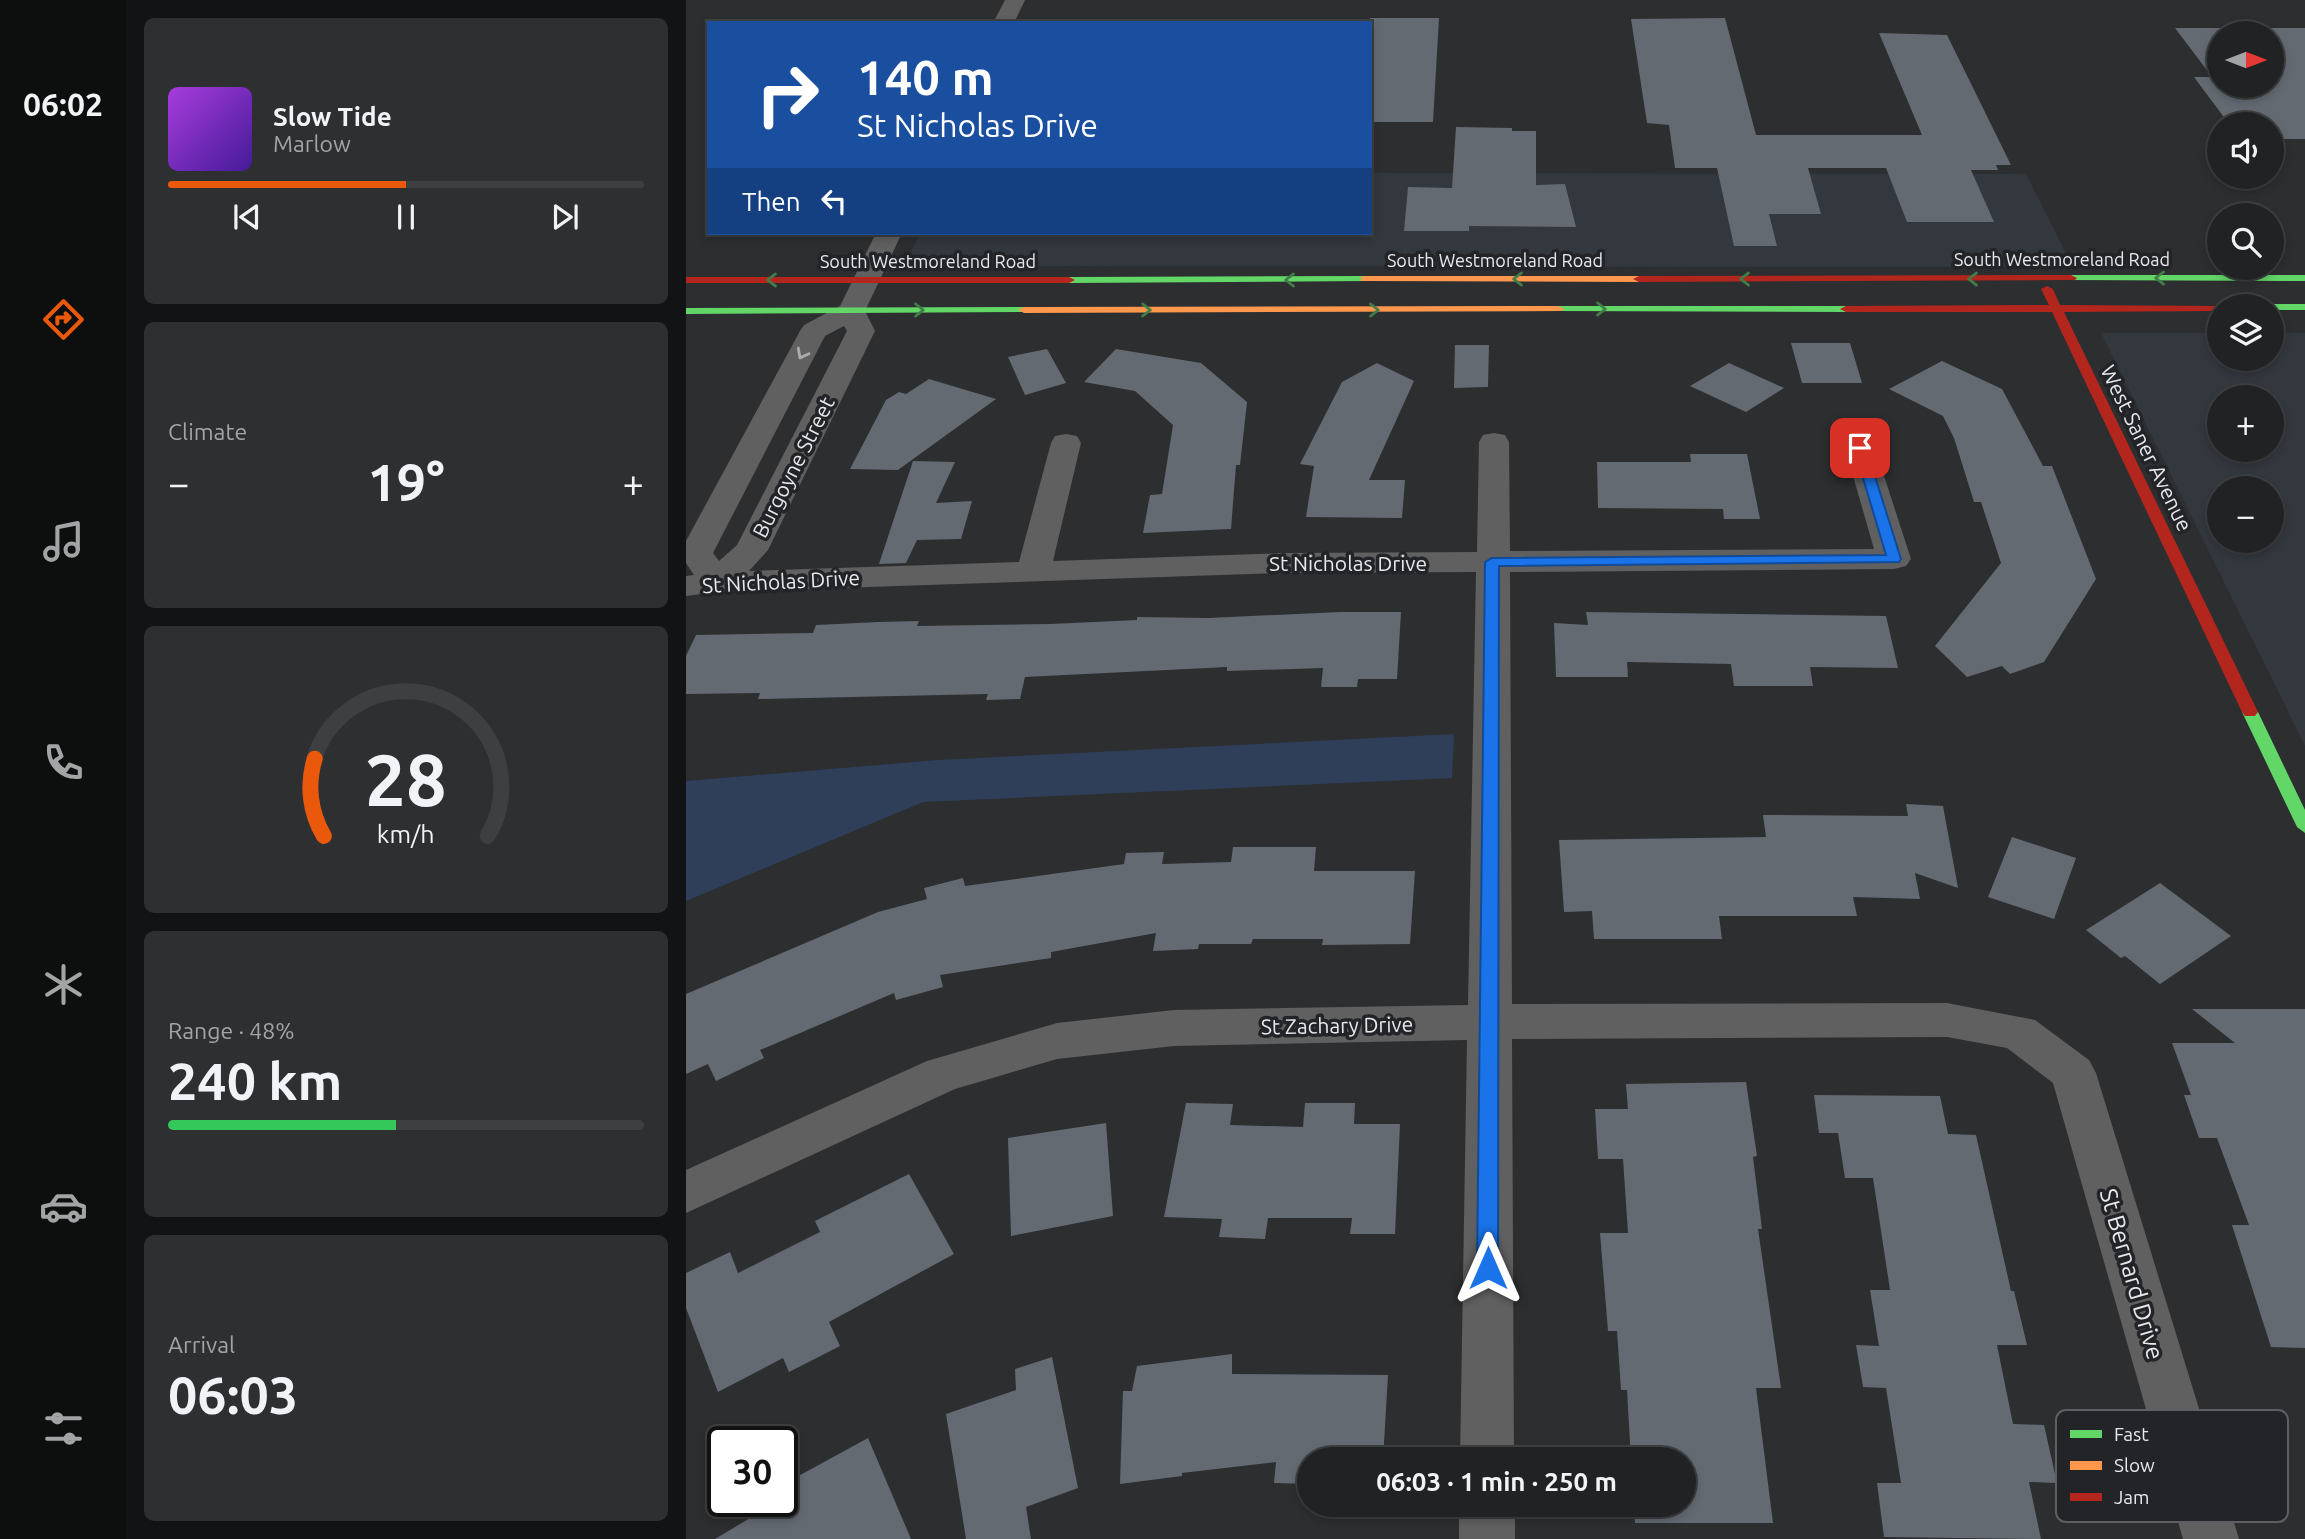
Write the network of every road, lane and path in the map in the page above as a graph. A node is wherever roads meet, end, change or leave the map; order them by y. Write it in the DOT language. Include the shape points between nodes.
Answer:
graph roads {
  1 [pos="1016,0"];
  2 [pos="1004,21"];
  3 [pos="888,235"];
  4 [pos="2041,278"];
  5 [pos="2305,278"];
  6 [pos="686,280"];
  7 [pos="864,280"];
  8 [pos="2284,307"];
  9 [pos="2305,307"];
  10 [pos="2207,308"];
  11 [pos="2057,309"];
  12 [pos="686,311"];
  13 [pos="851,311"];
  14 [pos="1494,442"];
  15 [pos="1066,443"];
  16 [pos="1860,448"];
  17 [pos="1492,562"];
  18 [pos="1034,570"];
  19 [pos="701,584"];
  20 [pos="2305,827"];
  21 [pos="1488,1022"];
  22 [pos="2019,1032"];
  23 [pos="686,1192"];
  24 [pos="2173,1410"];
  25 [pos="1487,1447"];
  26 [pos="1487,1517"];
  27 [pos="2206,1522"];
  28 [pos="1487,1539"];
  29 [pos="2211,1539"];
  1 -- 2 [label="street"];
  3 -- 7 [label="street"];
  5 -- 4 [label="main road, South Westmoreland Road, one-way"];
  4 -- 7 [label="main road, South Westmoreland Road, one-way"];
  4 -- 11 [label="main road, West Saner Avenue"];
  7 -- 6 [label="main road, South Westmoreland Road, one-way"];
  7 -- 13 [label="street"];
  8 -- 9 [label="main road"];
  10 -- 11 [label="main road"];
  13 -- 11 [label="main road, one-way"];
  11 -- 20 [label="main road, West Saner Avenue"];
  12 -- 13 [label="main road"];
  13 -- 19 [label="street, Burgoyne Street, one-way" via="814,331 696,553"];
  13 -- 19 [label="street, Burgoyne Street" via="861,331 751,550"];
  14 -- 17 [label="street"];
  15 -- 18 [label="street"];
  16 -- 17 [label="street, St Nicholas Drive" via="1894,559"];
  17 -- 18 [label="street, St Nicholas Drive" via="1283,562"];
  17 -- 21 [label="street"];
  18 -- 19 [label="street, St Nicholas Drive"];
  21 -- 22 [label="street, St Zachary Drive" via="1947,1020"];
  21 -- 23 [label="street, St Zachary Drive" via="1174,1028 1057,1041 943,1073"];
  21 -- 25 [label="street"];
  22 -- 24 [label="street, St Bernard Drive" via="2073,1073"];
  26 -- 28 [label="street"];
  27 -- 29 [label="street, St Bernard Drive"];
}
